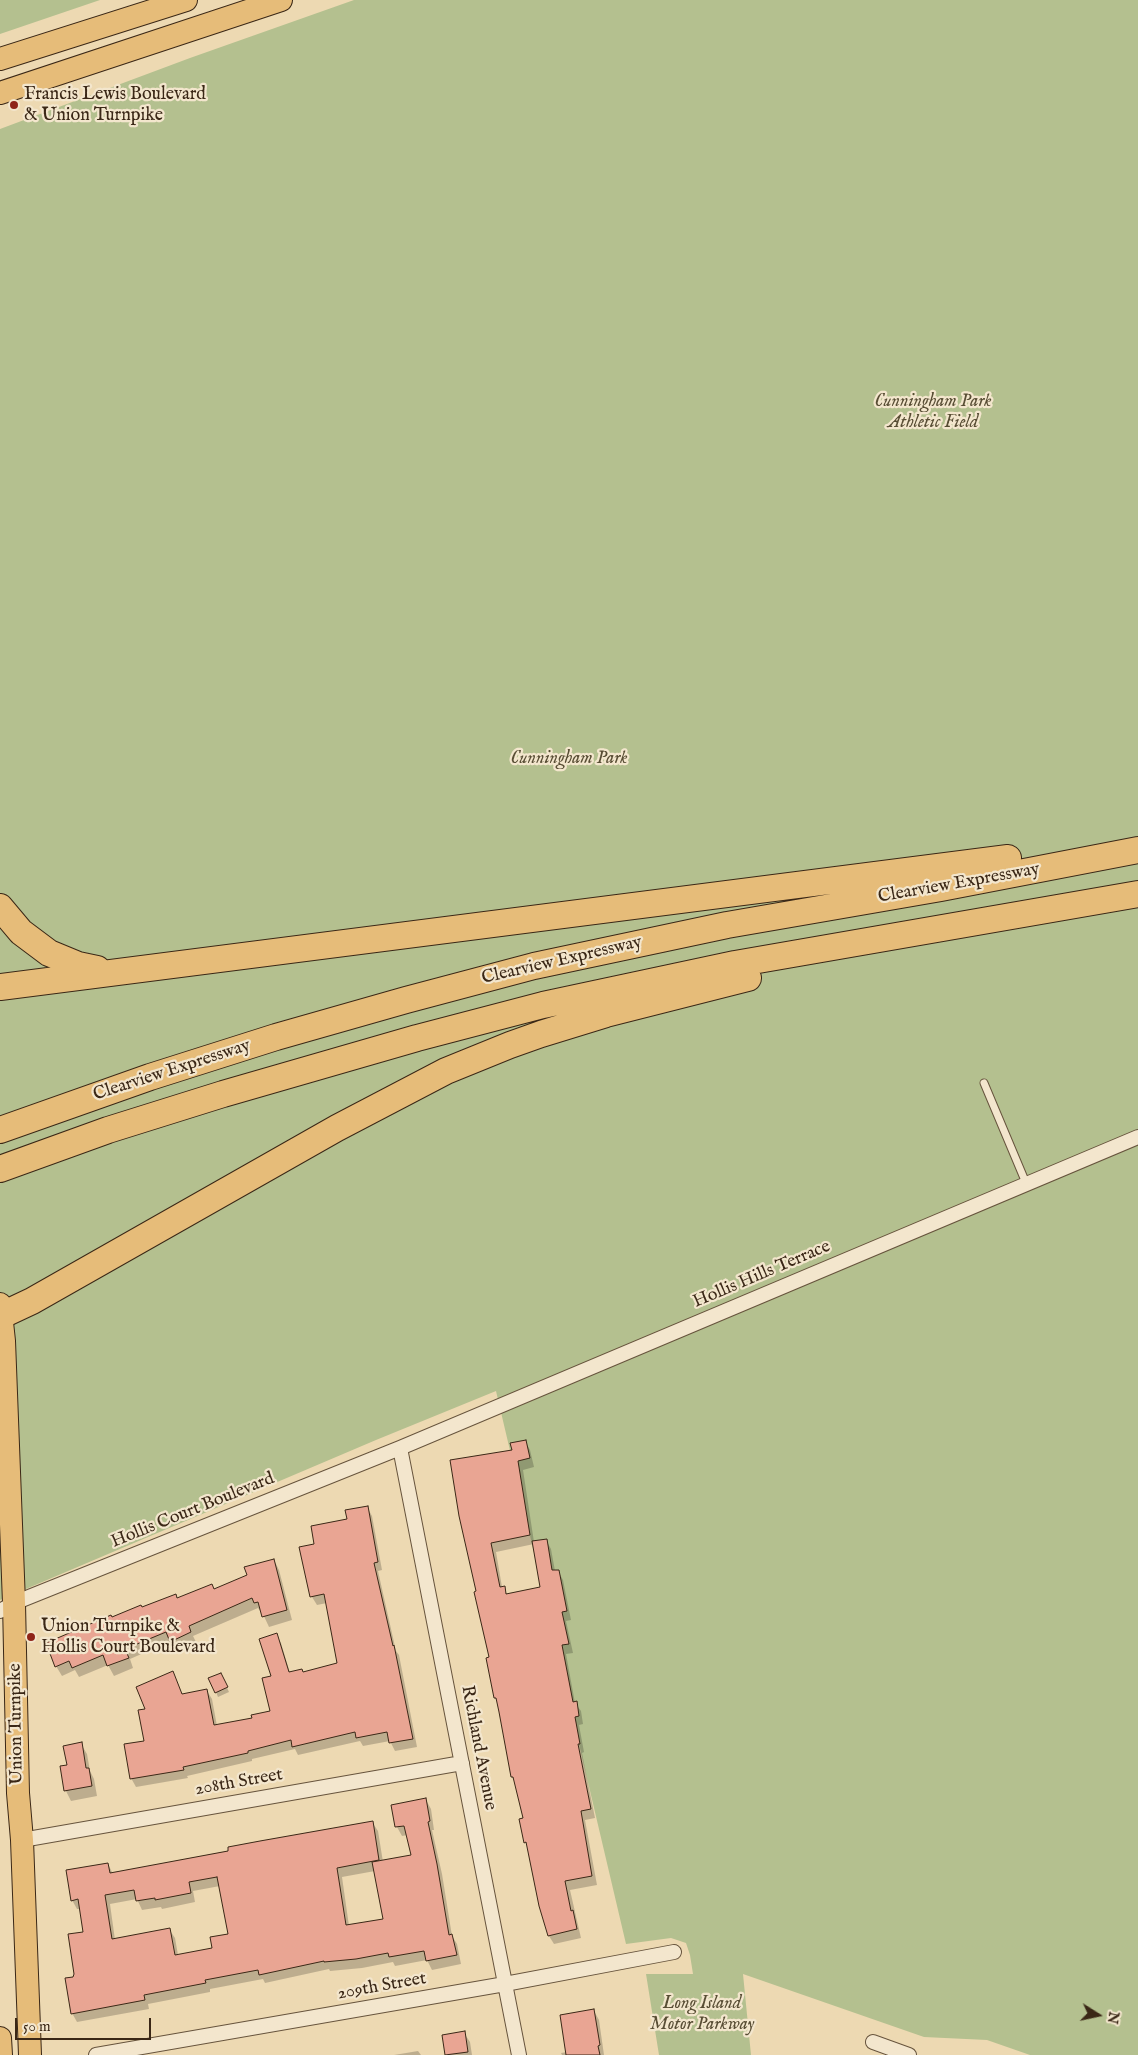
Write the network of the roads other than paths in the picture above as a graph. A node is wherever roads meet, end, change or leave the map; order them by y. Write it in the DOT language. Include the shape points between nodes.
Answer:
graph roads {
  1 [pos="186,0"];
  2 [pos="280,0"];
  3 [pos="0,59"];
  4 [pos="0,93"];
  5 [pos="1138,842"];
  6 [pos="1138,850"];
  7 [pos="1138,894"];
  8 [pos="0,908"];
  9 [pos="949,926"];
  10 [pos="133,970"];
  11 [pos="0,986"];
  12 [pos="984,1083"];
  13 [pos="0,1130"];
  14 [pos="1138,1137"];
  15 [pos="0,1169"];
  16 [pos="1026,1183"];
  17 [pos="0,1304"];
  18 [pos="0,1316"];
  19 [pos="400,1448"];
  20 [pos="7,1607"];
  21 [pos="462,1763"];
  22 [pos="22,1840"];
  23 [pos="674,1952"];
  24 [pos="505,1984"];
  25 [pos="0,2038"];
  26 [pos="873,2042"];
  27 [pos="1,2055"];
  28 [pos="30,2055"];
  29 [pos="96,2055"];
  30 [pos="519,2055"];
  31 [pos="909,2055"];
  1 -- 3 [label="main road"];
  2 -- 4 [label="main road"];
  5 -- 10 [label="highway"];
  6 -- 13 [label="highway, Clearview Expressway" via="727,925 534,966 276,1037"];
  7 -- 9 [label="highway, Clearview Expressway"];
  8 -- 10 [label="highway" via="35,944 63,960 92,968"];
  9 -- 15 [label="highway, Clearview Expressway" via="673,976 543,1005 241,1088"];
  9 -- 18 [label="highway" via="606,1014 479,1057 362,1114"];
  10 -- 11 [label="highway"];
  12 -- 16 [label="lane"];
  14 -- 16 [label="street, Hollis Hills Terrace"];
  16 -- 19 [label="street, Hollis Hills Terrace"];
  17 -- 18 [label="main road, Union Turnpike"];
  18 -- 20 [label="main road, Union Turnpike" via="4,1341"];
  19 -- 20 [label="street, Hollis Court Boulevard"];
  19 -- 21 [label="street, Richland Avenue"];
  20 -- 22 [label="main road, Union Turnpike"];
  21 -- 22 [label="street, 208th Street"];
  21 -- 24 [label="street, Richland Avenue"];
  22 -- 28 [label="main road, Union Turnpike"];
  23 -- 24 [label="street, 209th Street"];
  24 -- 29 [label="street, 209th Street"];
  24 -- 30 [label="street, Richland Avenue"];
  25 -- 27 [label="main road"];
  26 -- 31 [label="street"];
}
